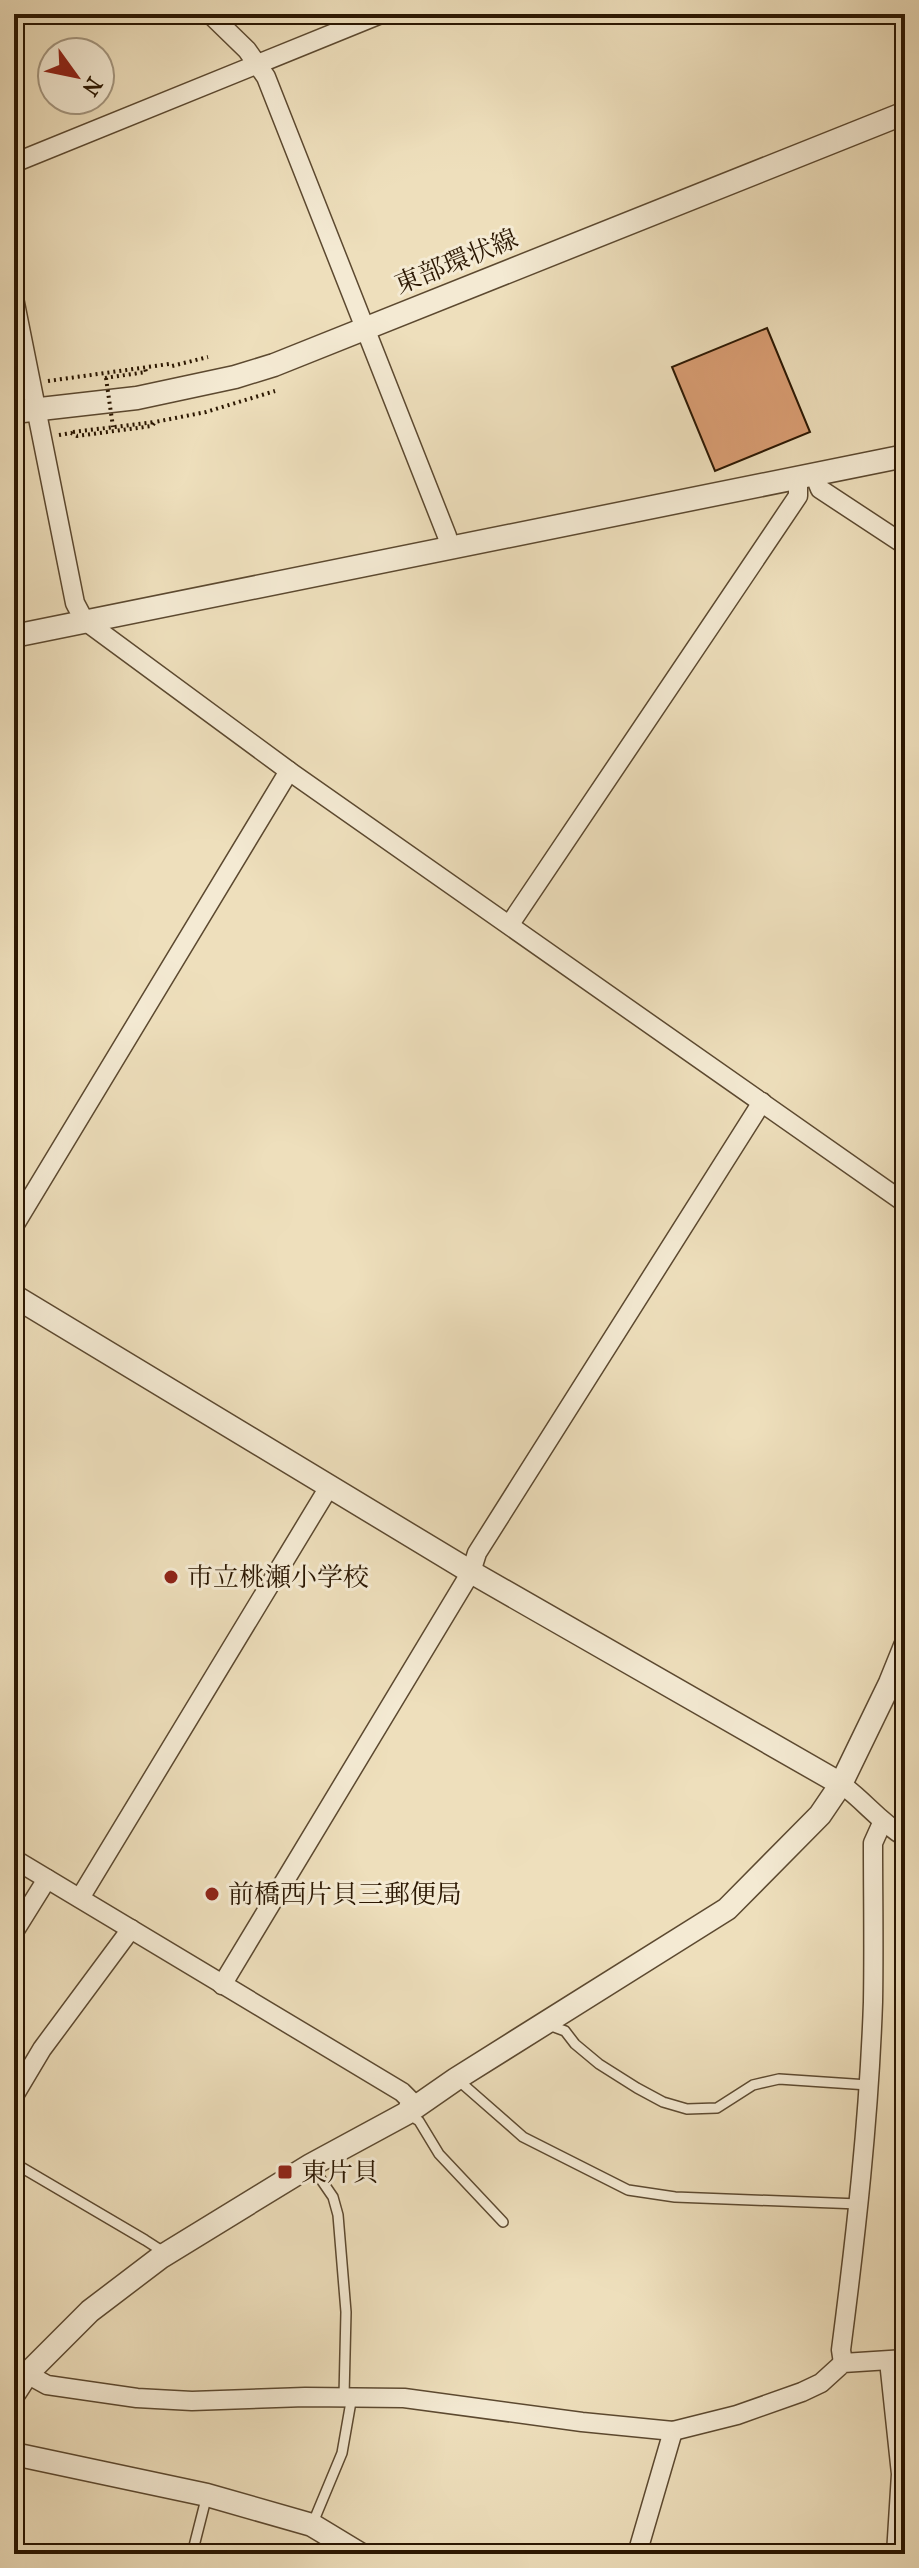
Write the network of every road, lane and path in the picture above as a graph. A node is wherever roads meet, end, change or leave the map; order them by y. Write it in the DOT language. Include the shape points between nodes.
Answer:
graph roads {
  1 [pos="210,14"];
  2 [pos="381,14"];
  3 [pos="259,64"];
  4 [pos="905,113"];
  5 [pos="14,163"];
  6 [pos="14,298"];
  7 [pos="366,326"];
  8 [pos="208,357"];
  9 [pos="145,368"];
  10 [pos="42,382"];
  11 [pos="275,391"];
  12 [pos="37,410"];
  13 [pos="14,412"];
  14 [pos="155,422"];
  15 [pos="113,427"];
  16 [pos="71,433"];
  17 [pos="53,435"];
  18 [pos="905,456"];
  19 [pos="806,476"];
  20 [pos="905,545"];
  21 [pos="449,548"];
  22 [pos="84,620"];
  23 [pos="14,636"];
  24 [pos="289,771"];
  25 [pos="510,924"];
  26 [pos="762,1102"];
  27 [pos="905,1203"];
  28 [pos="14,1226"];
  29 [pos="14,1296"];
  30 [pos="329,1487"];
  31 [pos="471,1572"];
  32 [pos="905,1646"];
  33 [pos="897,1683"];
  34 [pos="841,1784"];
  35 [pos="882,1823"];
  36 [pos="905,1837"];
  37 [pos="14,1859"];
  38 [pos="47,1879"];
  39 [pos="80,1898"];
  40 [pos="131,1929"];
  41 [pos="14,1932"];
  42 [pos="222,1985"];
  43 [pos="545,2024"];
  44 [pos="456,2079"];
  45 [pos="868,2085"];
  46 [pos="14,2096"];
  47 [pos="407,2113"];
  48 [pos="14,2163"];
  49 [pos="311,2165"];
  50 [pos="859,2204"];
  51 [pos="503,2222"];
  52 [pos="161,2257"];
  53 [pos="897,2360"];
  54 [pos="843,2363"];
  55 [pos="27,2374"];
  56 [pos="14,2394"];
  57 [pos="348,2396"];
  58 [pos="673,2431"];
  59 [pos="14,2454"];
  60 [pos="207,2495"];
  61 [pos="312,2525"];
  62 [pos="192,2554"];
  63 [pos="360,2554"];
  64 [pos="637,2554"];
  65 [pos="896,2554"];
  1 -- 3 [label="street"];
  2 -- 3 [label="street"];
  3 -- 5 [label="street"];
  3 -- 7 [label="street"];
  4 -- 7 [label="street, 東部環状線"];
  6 -- 12 [label="street"];
  7 -- 12 [label="street, 東部環状線" via="235,377 137,398"];
  7 -- 21 [label="street"];
  8 -- 9 [label="path"];
  9 -- 10 [label="path"];
  9 -- 15 [label="path, bridge" via="146,372 106,378"];
  11 -- 14 [label="path"];
  12 -- 13 [label="street, 東部環状線"];
  12 -- 22 [label="street" via="75,603"];
  14 -- 15 [label="path"];
  14 -- 16 [label="path"];
  15 -- 16 [label="path"];
  16 -- 17 [label="path"];
  18 -- 19 [label="street"];
  19 -- 20 [label="street"];
  19 -- 21 [label="street"];
  19 -- 25 [label="street" via="798,496"];
  21 -- 22 [label="street"];
  22 -- 23 [label="street"];
  22 -- 24 [label="street"];
  24 -- 25 [label="street"];
  24 -- 28 [label="street"];
  25 -- 26 [label="street"];
  26 -- 27 [label="street"];
  26 -- 31 [label="street" via="477,1553"];
  29 -- 30 [label="street"];
  30 -- 31 [label="street"];
  30 -- 39 [label="street"];
  31 -- 34 [label="street"];
  31 -- 42 [label="street"];
  32 -- 33 [label="street"];
  33 -- 34 [label="street"];
  34 -- 35 [label="street"];
  34 -- 43 [label="street" via="820,1815 727,1909"];
  35 -- 36 [label="street"];
  35 -- 45 [label="street" via="873,1843"];
  37 -- 38 [label="street"];
  38 -- 39 [label="street"];
  38 -- 41 [label="street"];
  39 -- 40 [label="street"];
  40 -- 42 [label="street"];
  40 -- 46 [label="street" via="42,2049"];
  42 -- 47 [label="street" via="402,2092 410,2100"];
  43 -- 44 [label="street"];
  43 -- 45 [label="lane" via="565,2031 599,2064 637,2088 687,2109 717,2108 753,2085 779,2079"];
  44 -- 47 [label="street"];
  44 -- 50 [label="lane" via="523,2137 628,2190 675,2197"];
  45 -- 50 [label="street"];
  47 -- 49 [label="street"];
  47 -- 51 [label="lane"];
  48 -- 52 [label="lane" via="145,2240 159,2249"];
  49 -- 52 [label="street"];
  49 -- 57 [label="lane" via="333,2197 338,2215"];
  50 -- 54 [label="street"];
  52 -- 55 [label="street" via="90,2311"];
  53 -- 54 [label="street"];
  53 -- 65 [label="street" via="901,2474"];
  54 -- 58 [label="street" via="802,2392"];
  55 -- 56 [label="street"];
  55 -- 57 [label="street" via="47,2385 137,2398"];
  57 -- 58 [label="street" via="423,2400"];
  57 -- 61 [label="lane" via="342,2453"];
  58 -- 64 [label="street"];
  59 -- 60 [label="street"];
  60 -- 61 [label="street"];
  60 -- 62 [label="lane"];
  61 -- 63 [label="street"];
}
